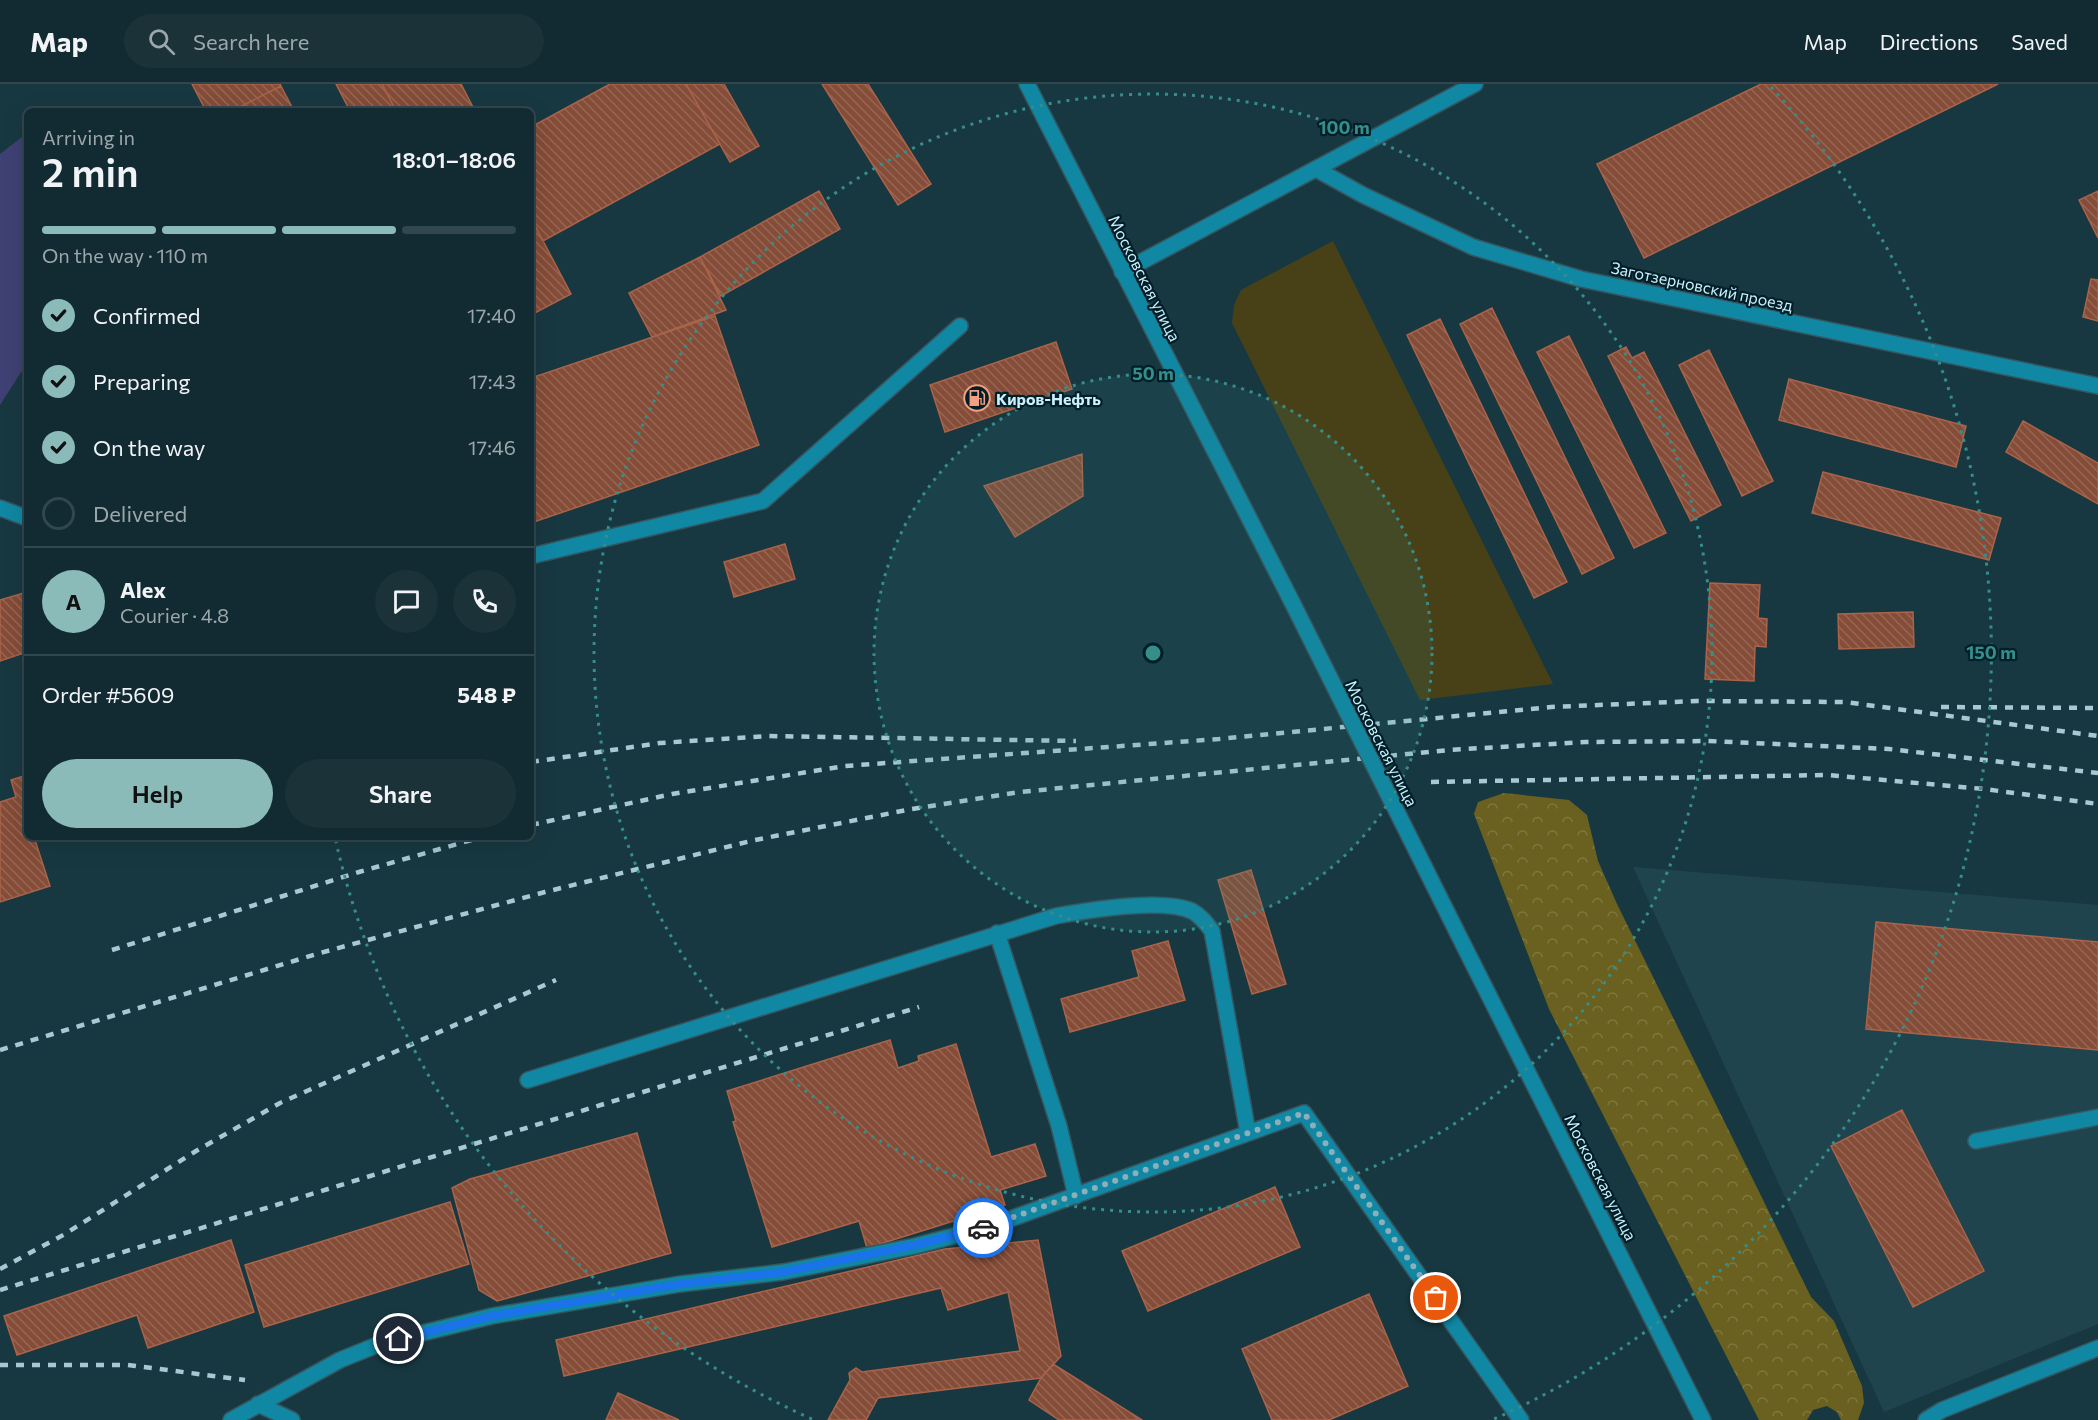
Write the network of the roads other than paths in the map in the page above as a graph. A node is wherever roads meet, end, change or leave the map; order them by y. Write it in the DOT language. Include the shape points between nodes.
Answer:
graph roads {
  1 [pos="1027,84"];
  2 [pos="1475,84"];
  3 [pos="1316,168"];
  4 [pos="1122,272"];
  5 [pos="960,326"];
  6 [pos="2098,386"];
  7 [pos="0,508"];
  8 [pos="24,517"];
  9 [pos="534,555"];
  10 [pos="997,933"];
  11 [pos="528,1080"];
  12 [pos="2098,1117"];
  13 [pos="1248,1133"];
  14 [pos="1976,1141"];
  15 [pos="1076,1196"];
  16 [pos="2098,1348"];
  17 [pos="258,1404"];
  18 [pos="231,1420"];
  19 [pos="262,1420"];
  20 [pos="292,1420"];
  21 [pos="1521,1420"];
  22 [pos="1703,1420"];
  23 [pos="1926,1420"];
  1 -- 4 [label="main road, Московская улица"];
  2 -- 3 [label="main road"];
  3 -- 4 [label="main road"];
  3 -- 6 [label="main road, Заготзерновский проезд" via="1473,247 1581,279"];
  4 -- 22 [label="main road, Московская улица, bridge"];
  5 -- 9 [label="main road" via="763,501"];
  7 -- 8 [label="main road"];
  10 -- 11 [label="main road"];
  10 -- 13 [label="main road" via="1056,916 1131,906 1176,908 1204,919 1212,931"];
  10 -- 15 [label="main road" via="1054,1107"];
  12 -- 14 [label="main road"];
  13 -- 15 [label="main road"];
  13 -- 21 [label="main road" via="1304,1113"];
  15 -- 17 [label="main road" via="988,1227 905,1248 783,1272 680,1284 492,1316 432,1330 340,1359"];
  16 -- 23 [label="main road" via="1942,1410"];
  17 -- 18 [label="main road"];
  17 -- 19 [label="main road"];
  17 -- 20 [label="main road"];
}
